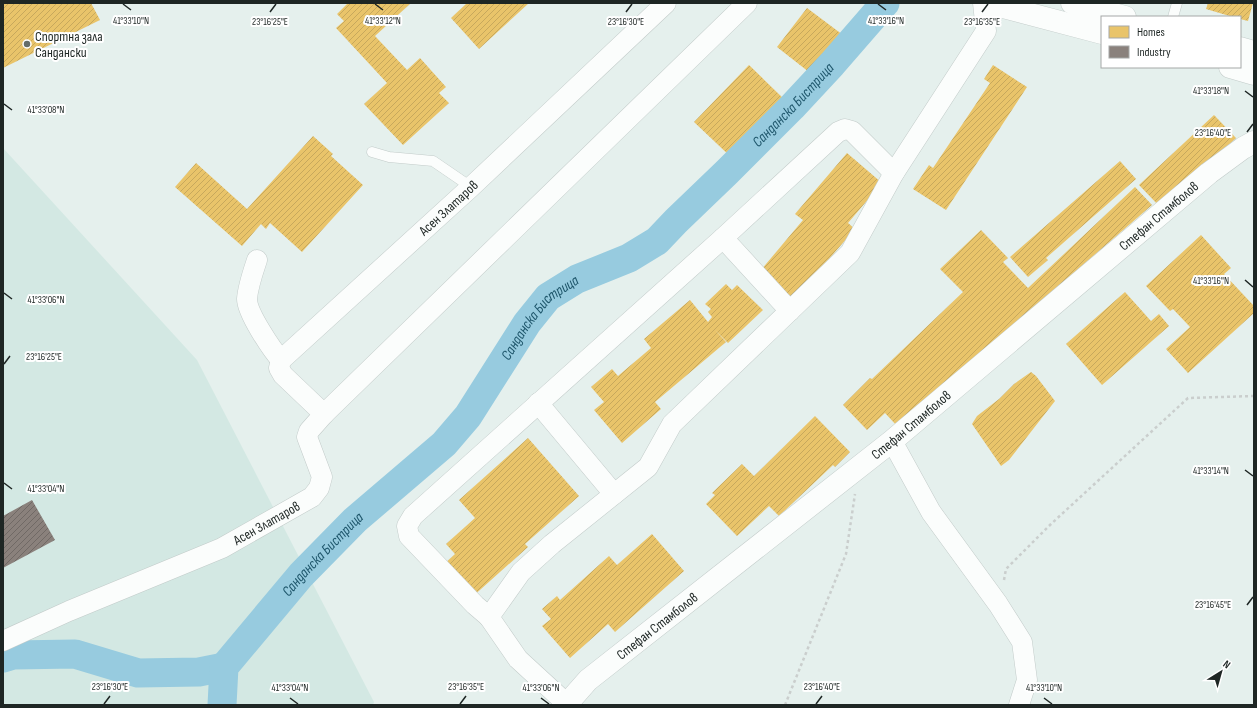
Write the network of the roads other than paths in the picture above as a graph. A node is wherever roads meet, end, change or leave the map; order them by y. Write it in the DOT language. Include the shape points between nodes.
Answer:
graph roads {
  1 [pos="666,3"];
  2 [pos="747,3"];
  3 [pos="982,3"];
  4 [pos="988,3"];
  5 [pos="1072,3"];
  6 [pos="1177,3"];
  7 [pos="1121,16"];
  8 [pos="1173,16"];
  9 [pos="1101,33"];
  10 [pos="1241,48"];
  11 [pos="1254,52"];
  12 [pos="1233,68"];
  13 [pos="1254,74"];
  14 [pos="1254,142"];
  15 [pos="372,152"];
  16 [pos="894,173"];
  17 [pos="471,187"];
  18 [pos="723,238"];
  19 [pos="257,260"];
  20 [pos="790,311"];
  21 [pos="281,360"];
  22 [pos="538,403"];
  23 [pos="324,414"];
  24 [pos="892,441"];
  25 [pos="614,494"];
  26 [pos="489,617"];
  27 [pos="3,641"];
  28 [pos="566,704"];
  29 [pos="1019,705"];
  1 -- 17 [label="street, Асен Златаров"];
  2 -- 23 [label="street, Асен Златаров"];
  3 -- 16 [label="street" via="986,31"];
  4 -- 9 [label="street"];
  5 -- 7 [label="street"];
  6 -- 8 [label="lane"];
  10 -- 11 [label="street"];
  12 -- 13 [label="street"];
  14 -- 24 [label="street, Стефан Стамболов" via="1209,173"];
  15 -- 17 [label="lane" via="389,157 433,161"];
  16 -- 18 [label="street" via="852,131 845,128"];
  16 -- 20 [label="street" via="850,253"];
  17 -- 21 [label="street, Асен Златаров"];
  18 -- 20 [label="street"];
  18 -- 22 [label="street"];
  19 -- 21 [label="street" via="247,300 254,320"];
  20 -- 25 [label="street" via="672,424 648,467"];
  21 -- 23 [label="street" via="278,368 283,375"];
  22 -- 25 [label="street"];
  22 -- 26 [label="street" via="413,516 407,526 409,536"];
  23 -- 27 [label="street, Асен Златаров" via="307,437 322,477 319,488 312,498 222,548"];
  24 -- 28 [label="street, Стефан Стамболов" via="588,680"];
  24 -- 29 [label="street" via="931,512 998,604 1022,642 1027,680"];
  25 -- 26 [label="street" via="521,572"];
  26 -- 28 [label="street" via="518,659"];
}
